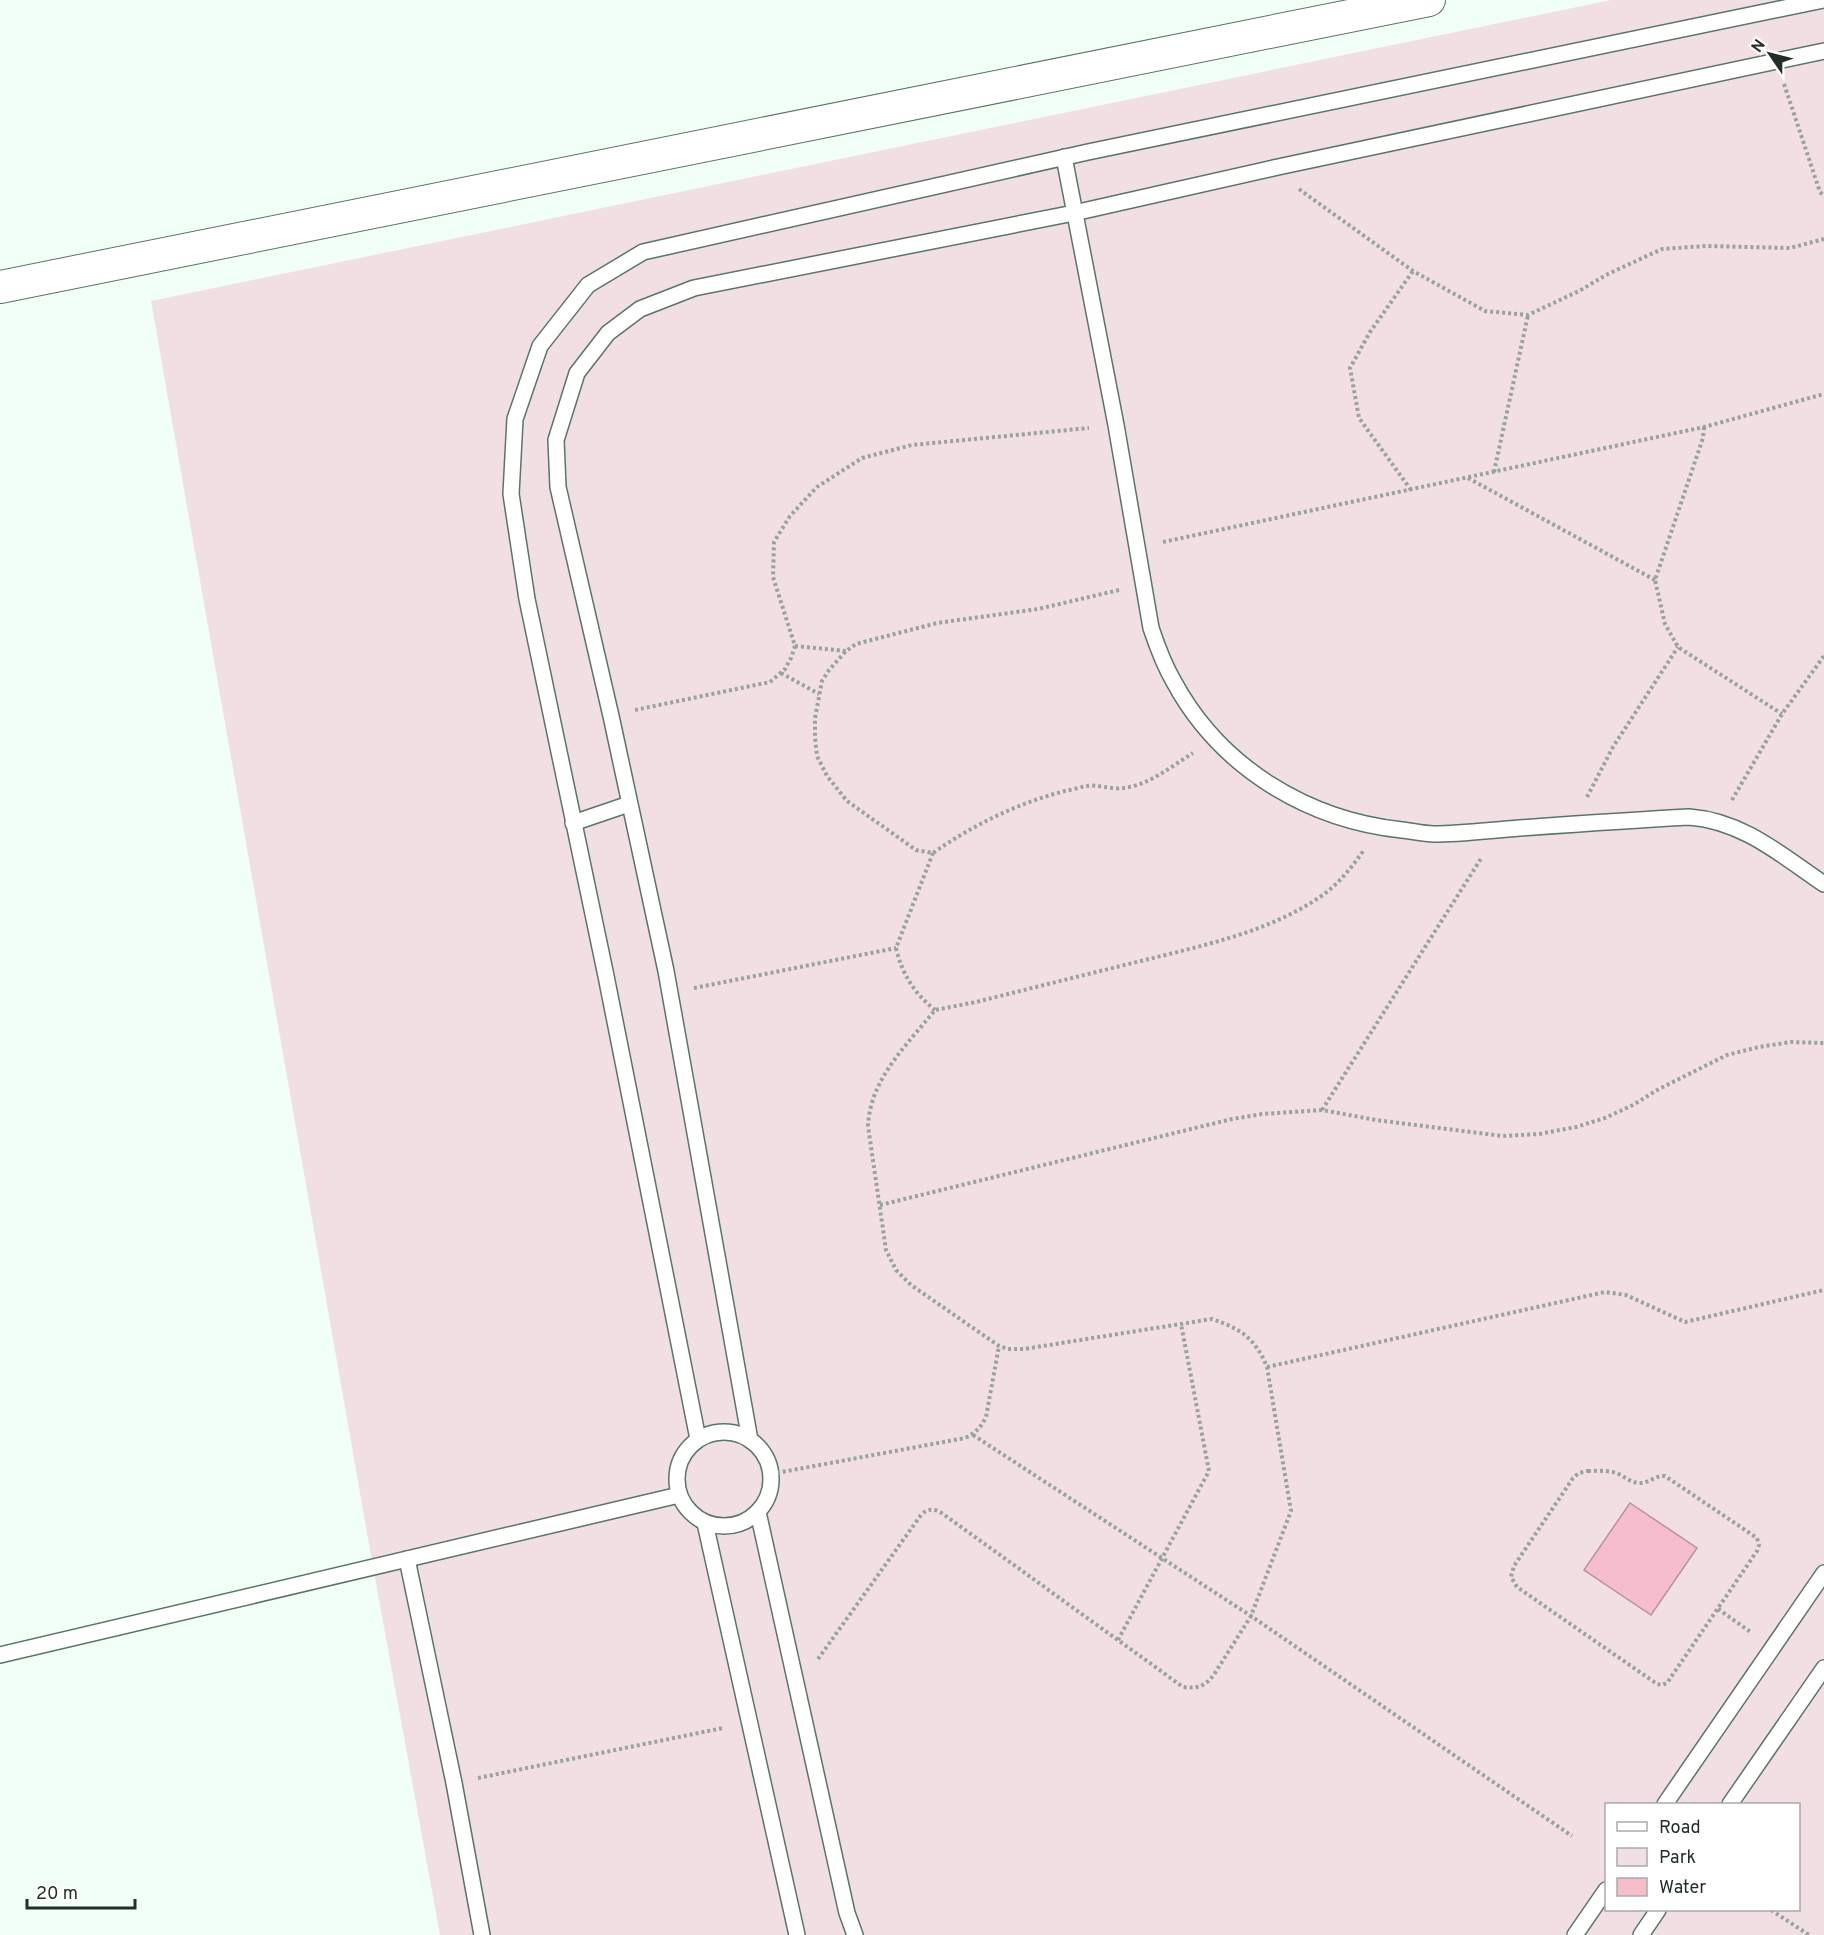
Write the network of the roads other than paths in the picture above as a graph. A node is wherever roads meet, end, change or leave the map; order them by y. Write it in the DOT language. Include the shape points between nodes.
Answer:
graph roads {
  1 [pos="1429,0"];
  2 [pos="1823,0"];
  3 [pos="1824,51"];
  4 [pos="1064,158"];
  5 [pos="1074,213"];
  6 [pos="0,287"];
  7 [pos="629,804"];
  8 [pos="573,823"];
  9 [pos="1824,884"];
  10 [pos="698,1439"];
  11 [pos="750,1440"];
  12 [pos="679,1495"];
  13 [pos="758,1512"];
  14 [pos="705,1523"];
  15 [pos="407,1559"];
  16 [pos="1824,1573"];
  17 [pos="0,1655"];
  18 [pos="1824,1668"];
  19 [pos="1666,1803"];
  20 [pos="1732,1803"];
  21 [pos="1605,1891"];
  22 [pos="1657,1911"];
  23 [pos="482,1935"];
  24 [pos="797,1935"];
  25 [pos="855,1935"];
  26 [pos="1575,1935"];
  27 [pos="1641,1935"];
  1 -- 6 [label="street"];
  2 -- 4 [label="lane"];
  3 -- 5 [label="lane"];
  4 -- 5 [label="lane"];
  4 -- 8 [label="lane" via="643,252 588,285 540,346 515,419 511,494 526,599"];
  5 -- 7 [label="lane" via="694,288 640,309 608,333 577,374 556,440 558,487"];
  5 -- 9 [label="lane" via="1116,425 1150,628 1174,683 1195,715 1248,770 1279,791 1354,823 1432,834 1689,817 1719,821 1753,836"];
  7 -- 8 [label="lane"];
  7 -- 11 [label="lane" via="670,993"];
  8 -- 10 [label="lane"];
  10 -- 11 [label="lane" via="730,1432"];
  10 -- 12 [label="lane" via="679,1464"];
  11 -- 13 [label="lane" via="767,1460 771,1474 771,1488"];
  12 -- 14 [label="lane" via="689,1512"];
  12 -- 15 [label="lane"];
  13 -- 14 [label="lane" via="733,1526"];
  13 -- 25 [label="lane"];
  14 -- 24 [label="lane"];
  15 -- 17 [label="lane"];
  15 -- 23 [label="lane"];
  16 -- 19 [label="lane"];
  18 -- 20 [label="lane"];
  21 -- 26 [label="lane"];
  22 -- 27 [label="lane"];
}
